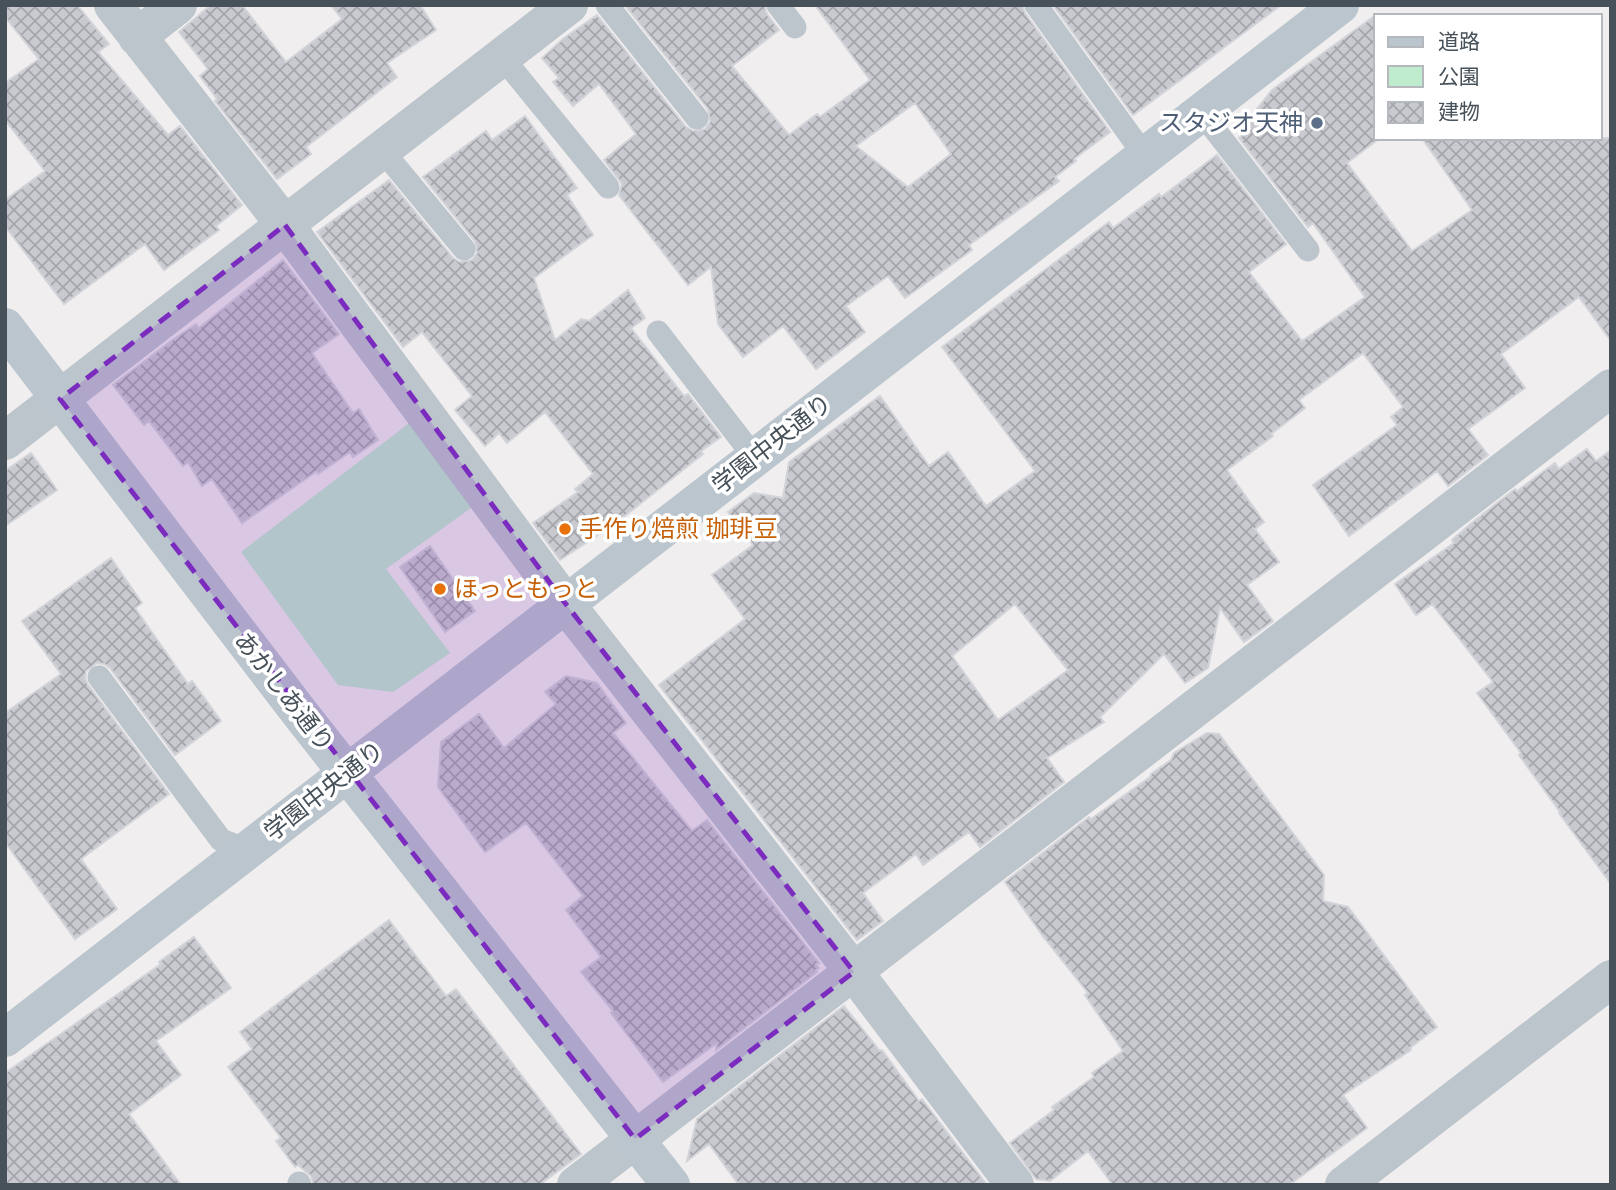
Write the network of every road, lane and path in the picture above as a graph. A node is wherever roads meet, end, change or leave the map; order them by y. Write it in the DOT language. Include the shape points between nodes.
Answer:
graph roads {
  1 [pos="113,5"];
  2 [pos="178,5"];
  3 [pos="569,5"];
  4 [pos="607,5"];
  5 [pos="778,5"];
  6 [pos="1036,5"];
  7 [pos="1340,5"];
  8 [pos="795,27"];
  9 [pos="137,37"];
  10 [pos="502,57"];
  11 [pos="1201,112"];
  12 [pos="697,118"];
  13 [pos="382,149"];
  14 [pos="1144,156"];
  15 [pos="608,187"];
  16 [pos="285,225"];
  17 [pos="464,249"];
  18 [pos="1308,250"];
  19 [pos="5,327"];
  20 [pos="658,332"];
  21 [pos="1611,388"];
  22 [pos="60,399"];
  23 [pos="5,441"];
  24 [pos="755,458"];
  25 [pos="565,603"];
  26 [pos="99,677"];
  27 [pos="347,773"];
  28 [pos="248,850"];
  29 [pos="854,972"];
  30 [pos="1611,979"];
  31 [pos="5,1038"];
  32 [pos="635,1139"];
  33 [pos="576,1185"];
  34 [pos="671,1185"];
  35 [pos="1015,1185"];
  36 [pos="1344,1185"];
  1 -- 9 [label="street"];
  2 -- 9 [label="street"];
  3 -- 10 [label="street"];
  4 -- 12 [label="lane"];
  5 -- 8 [label="lane"];
  6 -- 14 [label="lane"];
  7 -- 11 [label="street, 学園中央通り"];
  9 -- 16 [label="street"];
  10 -- 13 [label="street"];
  10 -- 15 [label="lane"];
  11 -- 14 [label="street, 学園中央通り"];
  11 -- 18 [label="lane"];
  13 -- 16 [label="street"];
  13 -- 17 [label="lane"];
  14 -- 24 [label="street, 学園中央通り"];
  16 -- 22 [label="street"];
  16 -- 25 [label="street"];
  19 -- 22 [label="street, あかしあ通り"];
  20 -- 24 [label="lane"];
  21 -- 29 [label="street"];
  22 -- 23 [label="street"];
  22 -- 27 [label="street, あかしあ通り"];
  24 -- 25 [label="street, 学園中央通り"];
  25 -- 27 [label="street, 学園中央通り"];
  25 -- 29 [label="street"];
  26 -- 28 [label="lane" via="222,839"];
  27 -- 28 [label="street, 学園中央通り"];
  27 -- 32 [label="street, あかしあ通り"];
  28 -- 31 [label="street, 学園中央通り"];
  29 -- 32 [label="street"];
  29 -- 35 [label="street"];
  30 -- 36 [label="street"];
  32 -- 33 [label="street"];
  32 -- 34 [label="street, あかしあ通り"];
}
